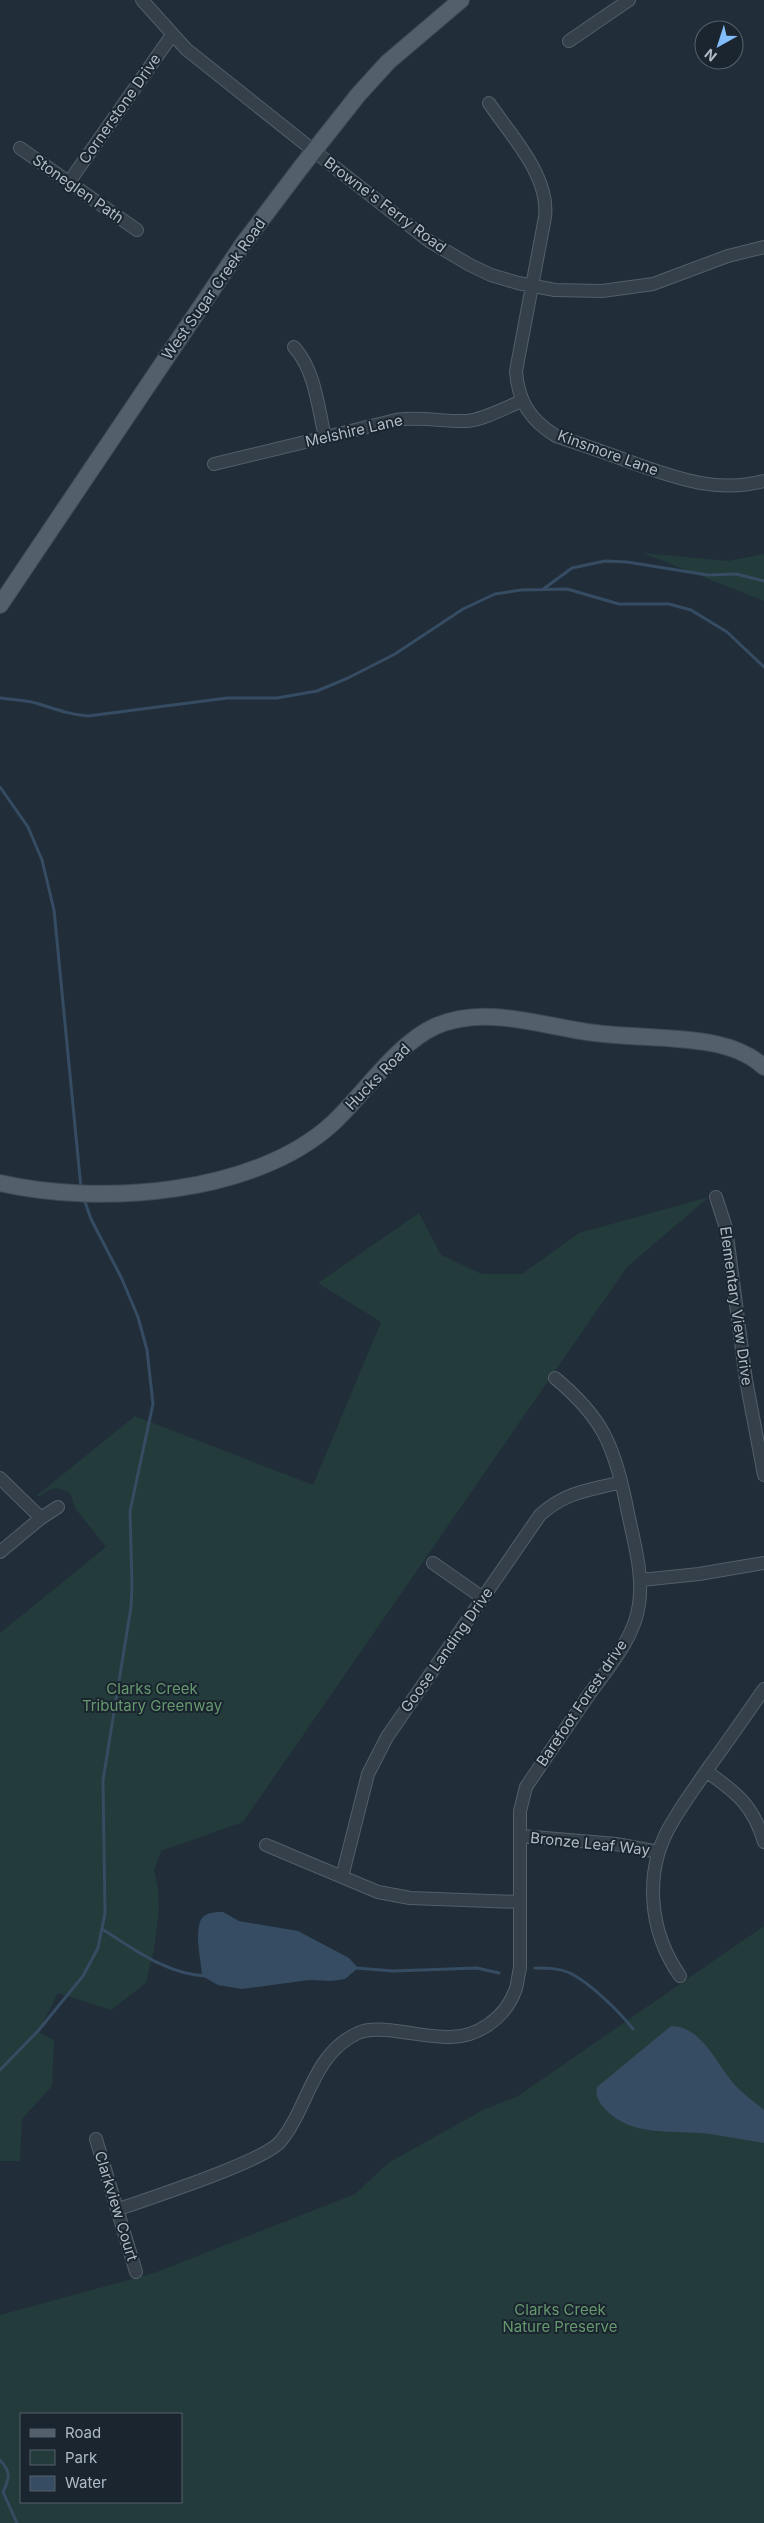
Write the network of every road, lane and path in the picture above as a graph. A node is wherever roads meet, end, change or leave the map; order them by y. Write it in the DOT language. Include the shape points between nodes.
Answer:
graph roads {
  1 [pos="142,0"];
  2 [pos="460,0"];
  3 [pos="629,0"];
  4 [pos="172,35"];
  5 [pos="569,41"];
  6 [pos="489,103"];
  7 [pos="20,148"];
  8 [pos="314,151"];
  9 [pos="69,182"];
  10 [pos="137,230"];
  11 [pos="764,247"];
  12 [pos="532,286"];
  13 [pos="294,347"];
  14 [pos="522,401"];
  15 [pos="325,437"];
  16 [pos="214,464"];
  17 [pos="764,480"];
  18 [pos="0,605"];
  19 [pos="764,1067"];
  20 [pos="0,1183"];
  21 [pos="716,1197"];
  22 [pos="556,1378"];
  23 [pos="764,1475"];
  24 [pos="0,1478"];
  25 [pos="621,1482"];
  26 [pos="58,1507"];
  27 [pos="41,1518"];
  28 [pos="0,1552"];
  29 [pos="764,1563"];
  30 [pos="433,1564"];
  31 [pos="641,1580"];
  32 [pos="483,1598"];
  33 [pos="764,1689"];
  34 [pos="706,1772"];
  35 [pos="521,1836"];
  36 [pos="764,1842"];
  37 [pos="266,1845"];
  38 [pos="659,1852"];
  39 [pos="342,1877"];
  40 [pos="520,1902"];
  41 [pos="680,1976"];
  42 [pos="96,2139"];
  43 [pos="119,2209"];
  44 [pos="136,2272"];
  1 -- 4 [label="street, Browne's Ferry Road"];
  2 -- 8 [label="main road, West Sugar Creek Road" via="388,62"];
  3 -- 5 [label="street"];
  4 -- 8 [label="street, Browne's Ferry Road"];
  4 -- 9 [label="street, Cornerstone Drive"];
  6 -- 12 [label="street, Kinsmore Lane" via="539,176 546,194"];
  7 -- 9 [label="street, Stoneglen Path"];
  8 -- 12 [label="street, Browne's Ferry Road" via="449,254 491,274"];
  8 -- 18 [label="main road, West Sugar Creek Road" via="243,244"];
  9 -- 10 [label="street, Stoneglen Path"];
  11 -- 12 [label="street, Browne's Ferry Road" via="728,256 676,277 630,288 579,292"];
  12 -- 14 [label="street, Kinsmore Lane" via="516,371"];
  13 -- 15 [label="street" via="306,362"];
  14 -- 15 [label="street, Melshire Lane" via="466,421 409,418"];
  14 -- 17 [label="street, Kinsmore Lane" via="533,418 556,436 678,479 723,486"];
  15 -- 16 [label="street, Melshire Lane"];
  19 -- 20 [label="main road, Hucks Road" via="745,1053 707,1042 596,1033 498,1017 461,1018 435,1026 418,1037 312,1140 277,1160 225,1179 191,1186 91,1193"];
  21 -- 23 [label="street, Elementary View Drive" via="726,1228 746,1380"];
  22 -- 25 [label="street, Barefoot Forest drive" via="597,1421 612,1446"];
  24 -- 27 [label="street"];
  25 -- 31 [label="street, Barefoot Forest drive"];
  25 -- 32 [label="street, Goose Landing Drive" via="568,1495 555,1502 540,1515"];
  26 -- 27 [label="street"];
  27 -- 28 [label="street"];
  29 -- 31 [label="street"];
  30 -- 32 [label="street"];
  31 -- 35 [label="street, Barefoot Forest drive" via="639,1606 621,1648 526,1787 520,1811"];
  32 -- 39 [label="street, Goose Landing Drive" via="387,1737 368,1774"];
  33 -- 34 [label="street"];
  34 -- 36 [label="street" via="736,1792 746,1803 758,1820"];
  34 -- 38 [label="street" via="672,1822"];
  35 -- 38 [label="street, Bronze Leaf Way" via="599,1842"];
  35 -- 40 [label="street, Barefoot Forest drive"];
  37 -- 39 [label="street"];
  38 -- 41 [label="street" via="653,1885 654,1913 668,1957"];
  39 -- 40 [label="street" via="378,1892 410,1898"];
  40 -- 43 [label="street" via="520,1968 516,1990 493,2023 472,2034 449,2038 386,2030 359,2032 336,2047 319,2068 278,2144 256,2158"];
  42 -- 43 [label="street, Clarkview Court"];
  43 -- 44 [label="street, Clarkview Court"];
}
